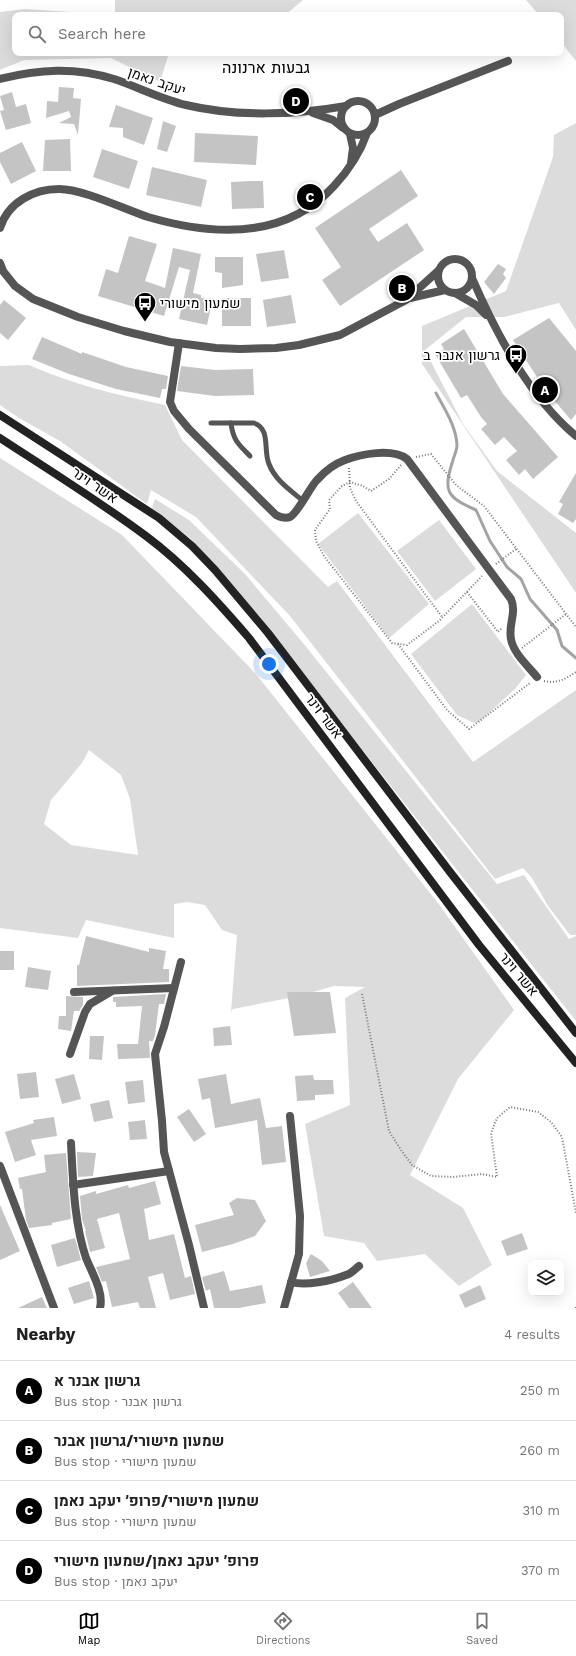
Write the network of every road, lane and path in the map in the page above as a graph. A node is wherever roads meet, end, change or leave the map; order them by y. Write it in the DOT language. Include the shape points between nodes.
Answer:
graph roads {
  1 [pos="508,61"];
  2 [pos="0,79"];
  3 [pos="346,106"];
  4 [pos="308,112"];
  5 [pos="375,115"];
  6 [pos="347,131"];
  7 [pos="367,133"];
  8 [pos="350,167"];
  9 [pos="0,228"];
  10 [pos="0,263"];
  11 [pos="438,271"];
  12 [pos="472,278"];
  13 [pos="445,290"];
  14 [pos="455,293"];
  15 [pos="406,300"];
  16 [pos="492,323"];
  17 [pos="179,343"];
  18 [pos="0,415"];
  19 [pos="211,423"];
  20 [pos="231,423"];
  21 [pos="576,436"];
  22 [pos="0,438"];
  23 [pos="250,456"];
  24 [pos="349,459"];
  25 [pos="407,459"];
  26 [pos="350,482"];
  27 [pos="302,500"];
  28 [pos="516,549"];
  29 [pos="489,570"];
  30 [pos="467,592"];
  31 [pos="566,614"];
  32 [pos="442,617"];
  33 [pos="513,619"];
  34 [pos="576,627"];
  35 [pos="398,644"];
  36 [pos="517,652"];
  37 [pos="576,672"];
  38 [pos="537,677"];
  39 [pos="550,682"];
  40 [pos="180,962"];
  41 [pos="174,988"];
  42 [pos="113,990"];
  43 [pos="74,992"];
  44 [pos="362,994"];
  45 [pos="576,1033"];
  46 [pos="70,1054"];
  47 [pos="576,1063"];
  48 [pos="290,1116"];
  49 [pos="71,1143"];
  50 [pos="0,1166"];
  51 [pos="169,1171"];
  52 [pos="73,1185"];
  53 [pos="576,1213"];
  54 [pos="359,1266"];
  55 [pos="290,1282"];
  56 [pos="576,1305"];
  57 [pos="54,1308"];
  58 [pos="100,1308"];
  59 [pos="204,1308"];
  60 [pos="284,1308"];
  61 [pos="576,1308"];
  1 -- 5 [label="street"];
  2 -- 4 [label="street, יעקב נאמן" via="42,70 79,71 195,107 236,112"];
  3 -- 4 [label="street, יעקב נאמן"];
  3 -- 5 [label="street" via="355,101 366,103"];
  3 -- 6 [label="street" via="341,114 342,124"];
  4 -- 6 [label="street, יעקב נאמן" via="333,120"];
  5 -- 7 [label="street" via="374,125"];
  6 -- 7 [label="street" via="359,135"];
  6 -- 8 [label="street" via="353,148"];
  7 -- 8 [label="street" via="362,148"];
  8 -- 9 [label="street" via="325,196 306,211 262,228 239,230 184,225 149,217 82,193 60,189 40,190 24,197 11,208"];
  10 -- 17 [label="street" via="15,286 33,299 101,324"];
  11 -- 12 [label="street" via="444,262 457,259 468,266"];
  11 -- 13 [label="street" via="438,281"];
  11 -- 15 [label="street"];
  12 -- 14 [label="street" via="465,290"];
  12 -- 16 [label="street"];
  13 -- 14 [label="street"];
  13 -- 15 [label="street"];
  14 -- 16 [label="street" via="476,305"];
  15 -- 17 [label="street" via="348,331 310,343 276,348 240,349"];
  16 -- 21 [label="street" via="542,400"];
  17 -- 27 [label="street" via="170,402 174,411 276,515 282,518 290,517 296,512"];
  18 -- 45 [label="main road, אשר וינר" via="159,518 215,570 268,633"];
  19 -- 20 [label="lane"];
  20 -- 23 [label="lane" via="233,436"];
  20 -- 27 [label="lane" via="261,425 265,431 269,465 278,479"];
  22 -- 47 [label="main road, אשר וינר" via="147,537 218,603 249,638 479,946"];
  24 -- 25 [label="street" via="391,452"];
  24 -- 26 [label="path"];
  24 -- 27 [label="street" via="329,468"];
  25 -- 26 [label="path" via="389,479 370,491"];
  25 -- 28 [label="path" via="431,454 456,486 484,506"];
  25 -- 29 [label="street"];
  26 -- 32 [label="path" via="356,501"];
  26 -- 35 [label="path" via="342,486 329,500 330,509 315,530 316,541 324,556 392,643"];
  28 -- 29 [label="path"];
  28 -- 31 [label="path"];
  29 -- 30 [label="path"];
  29 -- 33 [label="street" via="511,599 514,606"];
  30 -- 32 [label="path"];
  30 -- 33 [label="path" via="498,632"];
  31 -- 34 [label="path"];
  31 -- 36 [label="path"];
  32 -- 35 [label="path" via="407,646"];
  33 -- 36 [label="street" via="511,639"];
  35 -- 38 [label="path" via="447,710 469,729"];
  36 -- 38 [label="street"];
  37 -- 39 [label="path" via="566,679"];
  40 -- 41 [label="street"];
  41 -- 42 [label="street"];
  41 -- 51 [label="street" via="155,1054 164,1152"];
  42 -- 43 [label="street"];
  42 -- 46 [label="street" via="90,1004 84,1012"];
  44 -- 53 [label="path" via="389,1131 412,1165 431,1176 482,1174 497,1178 492,1133 497,1118 510,1107 538,1112 551,1122 562,1136"];
  48 -- 55 [label="street" via="300,1216 299,1254"];
  49 -- 52 [label="street"];
  50 -- 57 [label="street"];
  51 -- 52 [label="street"];
  51 -- 59 [label="street" via="190,1245"];
  52 -- 58 [label="street" via="79,1233 100,1294"];
  54 -- 55 [label="street" via="347,1275 322,1281 301,1284"];
  55 -- 60 [label="street"];
  56 -- 61 [label="path"];
}
